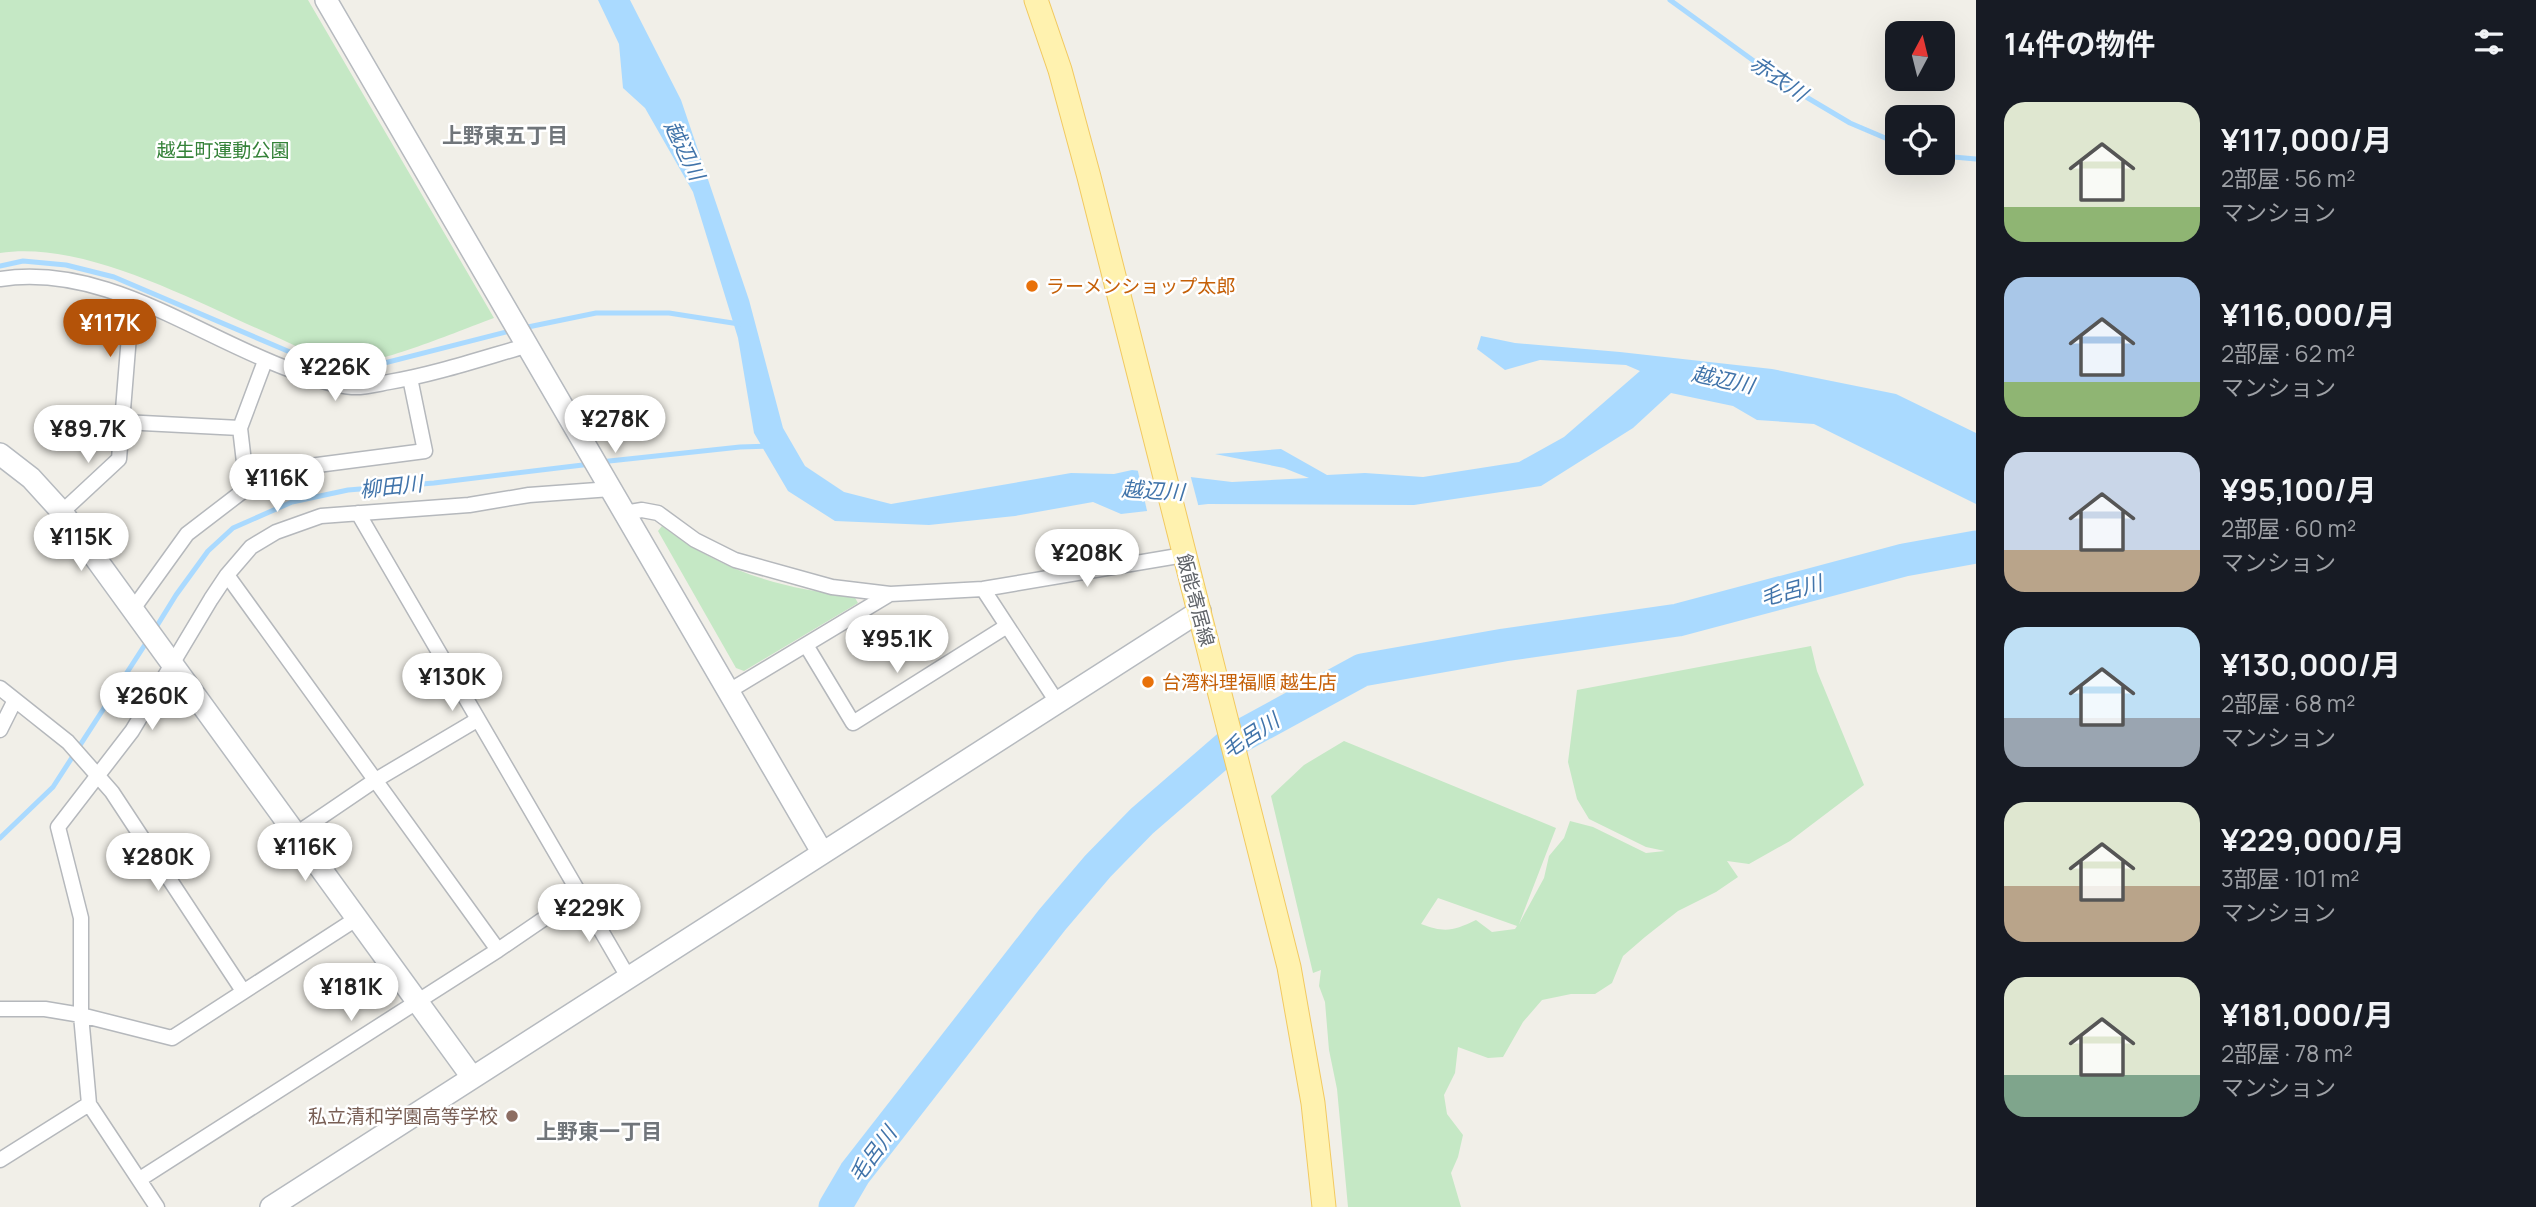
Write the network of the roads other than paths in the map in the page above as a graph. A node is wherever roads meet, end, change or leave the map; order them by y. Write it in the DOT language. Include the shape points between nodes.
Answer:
graph roads {
  1 [pos="326,0"];
  2 [pos="1036,0"];
  3 [pos="0,279"];
  4 [pos="132,299"];
  5 [pos="527,343"];
  6 [pos="265,361"];
  7 [pos="411,378"];
  8 [pos="123,422"];
  9 [pos="240,428"];
  10 [pos="0,454"];
  11 [pos="608,485"];
  12 [pos="247,488"];
  13 [pos="62,512"];
  14 [pos="358,513"];
  15 [pos="624,513"];
  16 [pos="1182,545"];
  17 [pos="227,575"];
  18 [pos="983,589"];
  19 [pos="890,594"];
  20 [pos="1199,611"];
  21 [pos="138,616"];
  22 [pos="1007,626"];
  23 [pos="806,645"];
  24 [pos="167,659"];
  25 [pos="0,688"];
  26 [pos="729,691"];
  27 [pos="15,700"];
  28 [pos="1057,702"];
  29 [pos="477,720"];
  30 [pos="0,730"];
  31 [pos="98,776"];
  32 [pos="374,781"];
  33 [pos="296,834"];
  34 [pos="822,852"];
  35 [pos="580,894"];
  36 [pos="356,919"];
  37 [pos="498,950"];
  38 [pos="628,977"];
  39 [pos="243,991"];
  40 [pos="417,1002"];
  41 [pos="0,1009"];
  42 [pos="81,1015"];
  43 [pos="472,1077"];
  44 [pos="89,1104"];
  45 [pos="0,1160"];
  46 [pos="140,1179"];
  47 [pos="157,1207"];
  48 [pos="271,1207"];
  49 [pos="1324,1207"];
  1 -- 5 [label="street"];
  2 -- 16 [label="main road, 飯能寄居線" via="1068,99"];
  3 -- 4 [label="street" via="51,276"];
  4 -- 6 [label="street"];
  4 -- 8 [label="street"];
  5 -- 7 [label="street"];
  5 -- 11 [label="street"];
  6 -- 7 [label="street" via="331,385 356,388"];
  6 -- 9 [label="street"];
  7 -- 12 [label="street" via="425,451 302,467"];
  8 -- 9 [label="street"];
  8 -- 13 [label="street" via="119,460"];
  9 -- 12 [label="street"];
  10 -- 13 [label="street" via="31,478"];
  11 -- 14 [label="street" via="469,505"];
  11 -- 15 [label="street"];
  12 -- 21 [label="street" via="187,534"];
  13 -- 21 [label="street"];
  14 -- 17 [label="street" via="321,516 276,533 251,547"];
  14 -- 29 [label="street"];
  15 -- 19 [label="street" via="658,513 695,540 746,563 832,587"];
  15 -- 26 [label="street"];
  16 -- 18 [label="street"];
  16 -- 20 [label="main road, 飯能寄居線"];
  17 -- 24 [label="street"];
  17 -- 32 [label="street"];
  18 -- 19 [label="street"];
  18 -- 22 [label="street"];
  19 -- 23 [label="street"];
  20 -- 28 [label="street"];
  20 -- 49 [label="main road, 飯能寄居線" via="1289,967 1313,1103"];
  21 -- 24 [label="street"];
  22 -- 23 [label="street" via="853,723"];
  22 -- 28 [label="street"];
  23 -- 26 [label="street"];
  24 -- 31 [label="street" via="132,731"];
  24 -- 33 [label="street"];
  25 -- 27 [label="street"];
  26 -- 34 [label="street"];
  27 -- 30 [label="street"];
  27 -- 31 [label="street" via="68,742"];
  28 -- 34 [label="street"];
  29 -- 32 [label="street"];
  29 -- 35 [label="street"];
  31 -- 39 [label="street"];
  31 -- 42 [label="street" via="58,827 81,918"];
  32 -- 33 [label="street"];
  32 -- 37 [label="street"];
  33 -- 36 [label="street"];
  34 -- 38 [label="street"];
  35 -- 37 [label="street"];
  35 -- 38 [label="street"];
  36 -- 39 [label="street"];
  36 -- 40 [label="street"];
  37 -- 40 [label="street"];
  38 -- 43 [label="street"];
  39 -- 42 [label="street" via="172,1038"];
  40 -- 43 [label="street"];
  40 -- 46 [label="street"];
  41 -- 42 [label="street"];
  42 -- 44 [label="street"];
  43 -- 48 [label="street"];
  44 -- 45 [label="street"];
  44 -- 46 [label="street"];
  46 -- 47 [label="street"];
}
